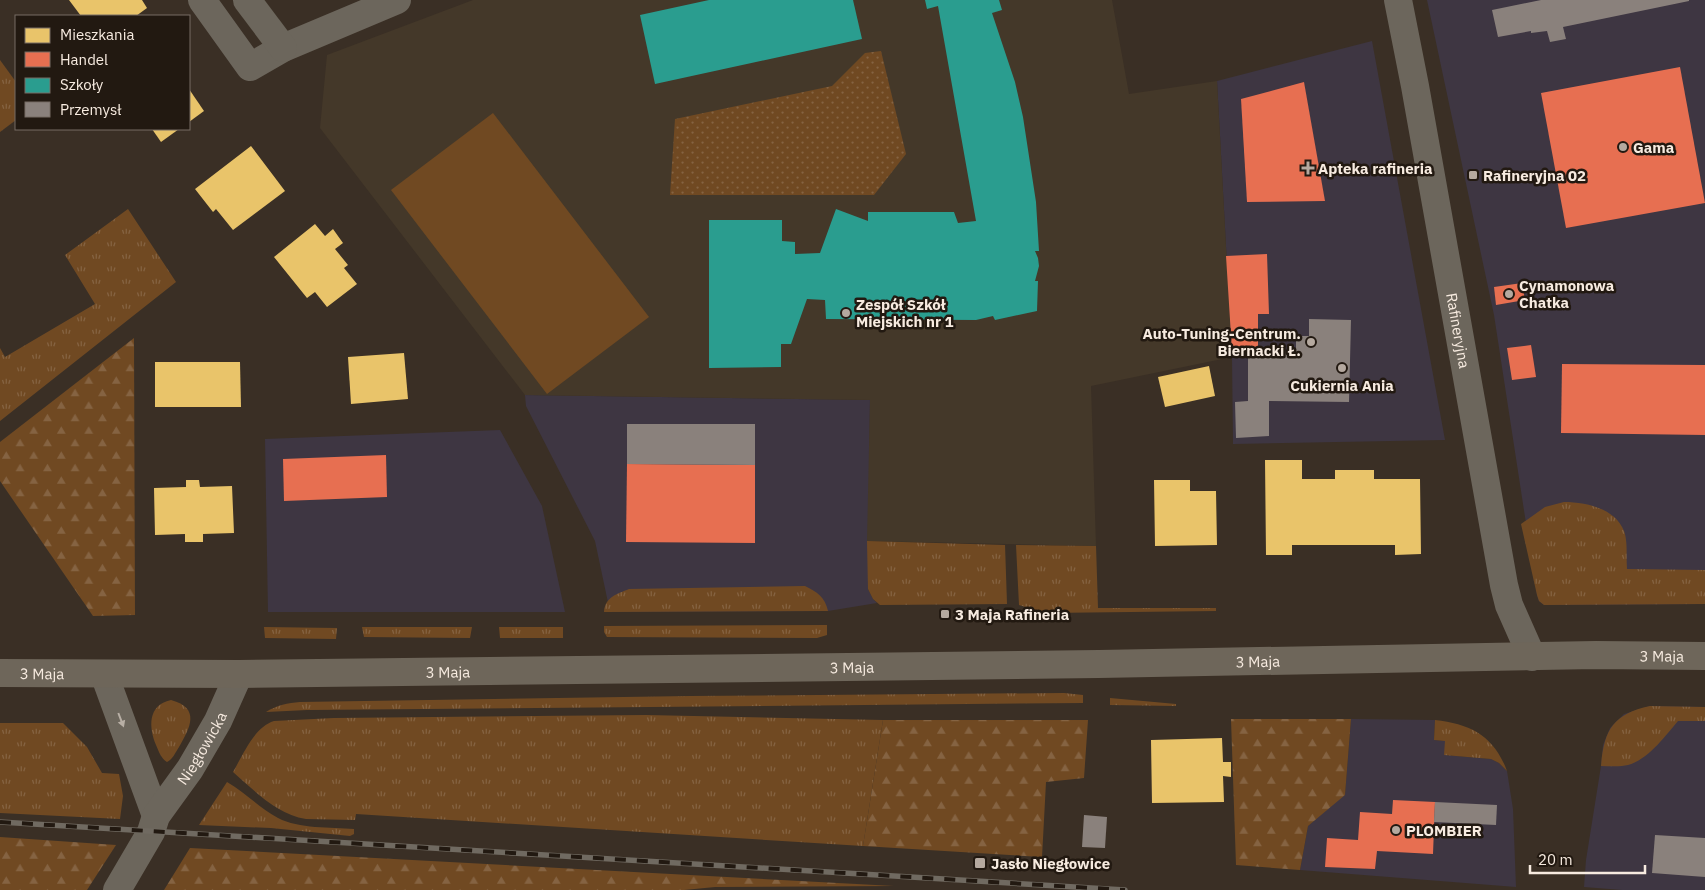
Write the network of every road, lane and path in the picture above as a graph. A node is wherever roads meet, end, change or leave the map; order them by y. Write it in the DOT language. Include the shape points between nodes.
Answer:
graph roads {
  1 [pos="202,0"];
  2 [pos="247,0"];
  3 [pos="397,0"];
  4 [pos="1398,0"];
  5 [pos="283,48"];
  6 [pos="1705,656"];
  7 [pos="1532,657"];
  8 [pos="0,673"];
  9 [pos="104,674"];
  10 [pos="240,674"];
  11 [pos="156,816"];
  12 [pos="117,890"];
  1 -- 5 [label="street" via="250,67"];
  2 -- 5 [label="street"];
  3 -- 5 [label="street"];
  4 -- 7 [label="street, Rafineryjna" via="1501,572 1508,605"];
  6 -- 7 [label="main road, 3 Maja"];
  7 -- 10 [label="main road, 3 Maja"];
  8 -- 9 [label="main road, 3 Maja"];
  9 -- 10 [label="main road, 3 Maja"];
  9 -- 11 [label="street, one-way"];
  10 -- 11 [label="street, Niegłowicka" via="190,769"];
  11 -- 12 [label="street, Niegłowicka" via="151,832"];
}
